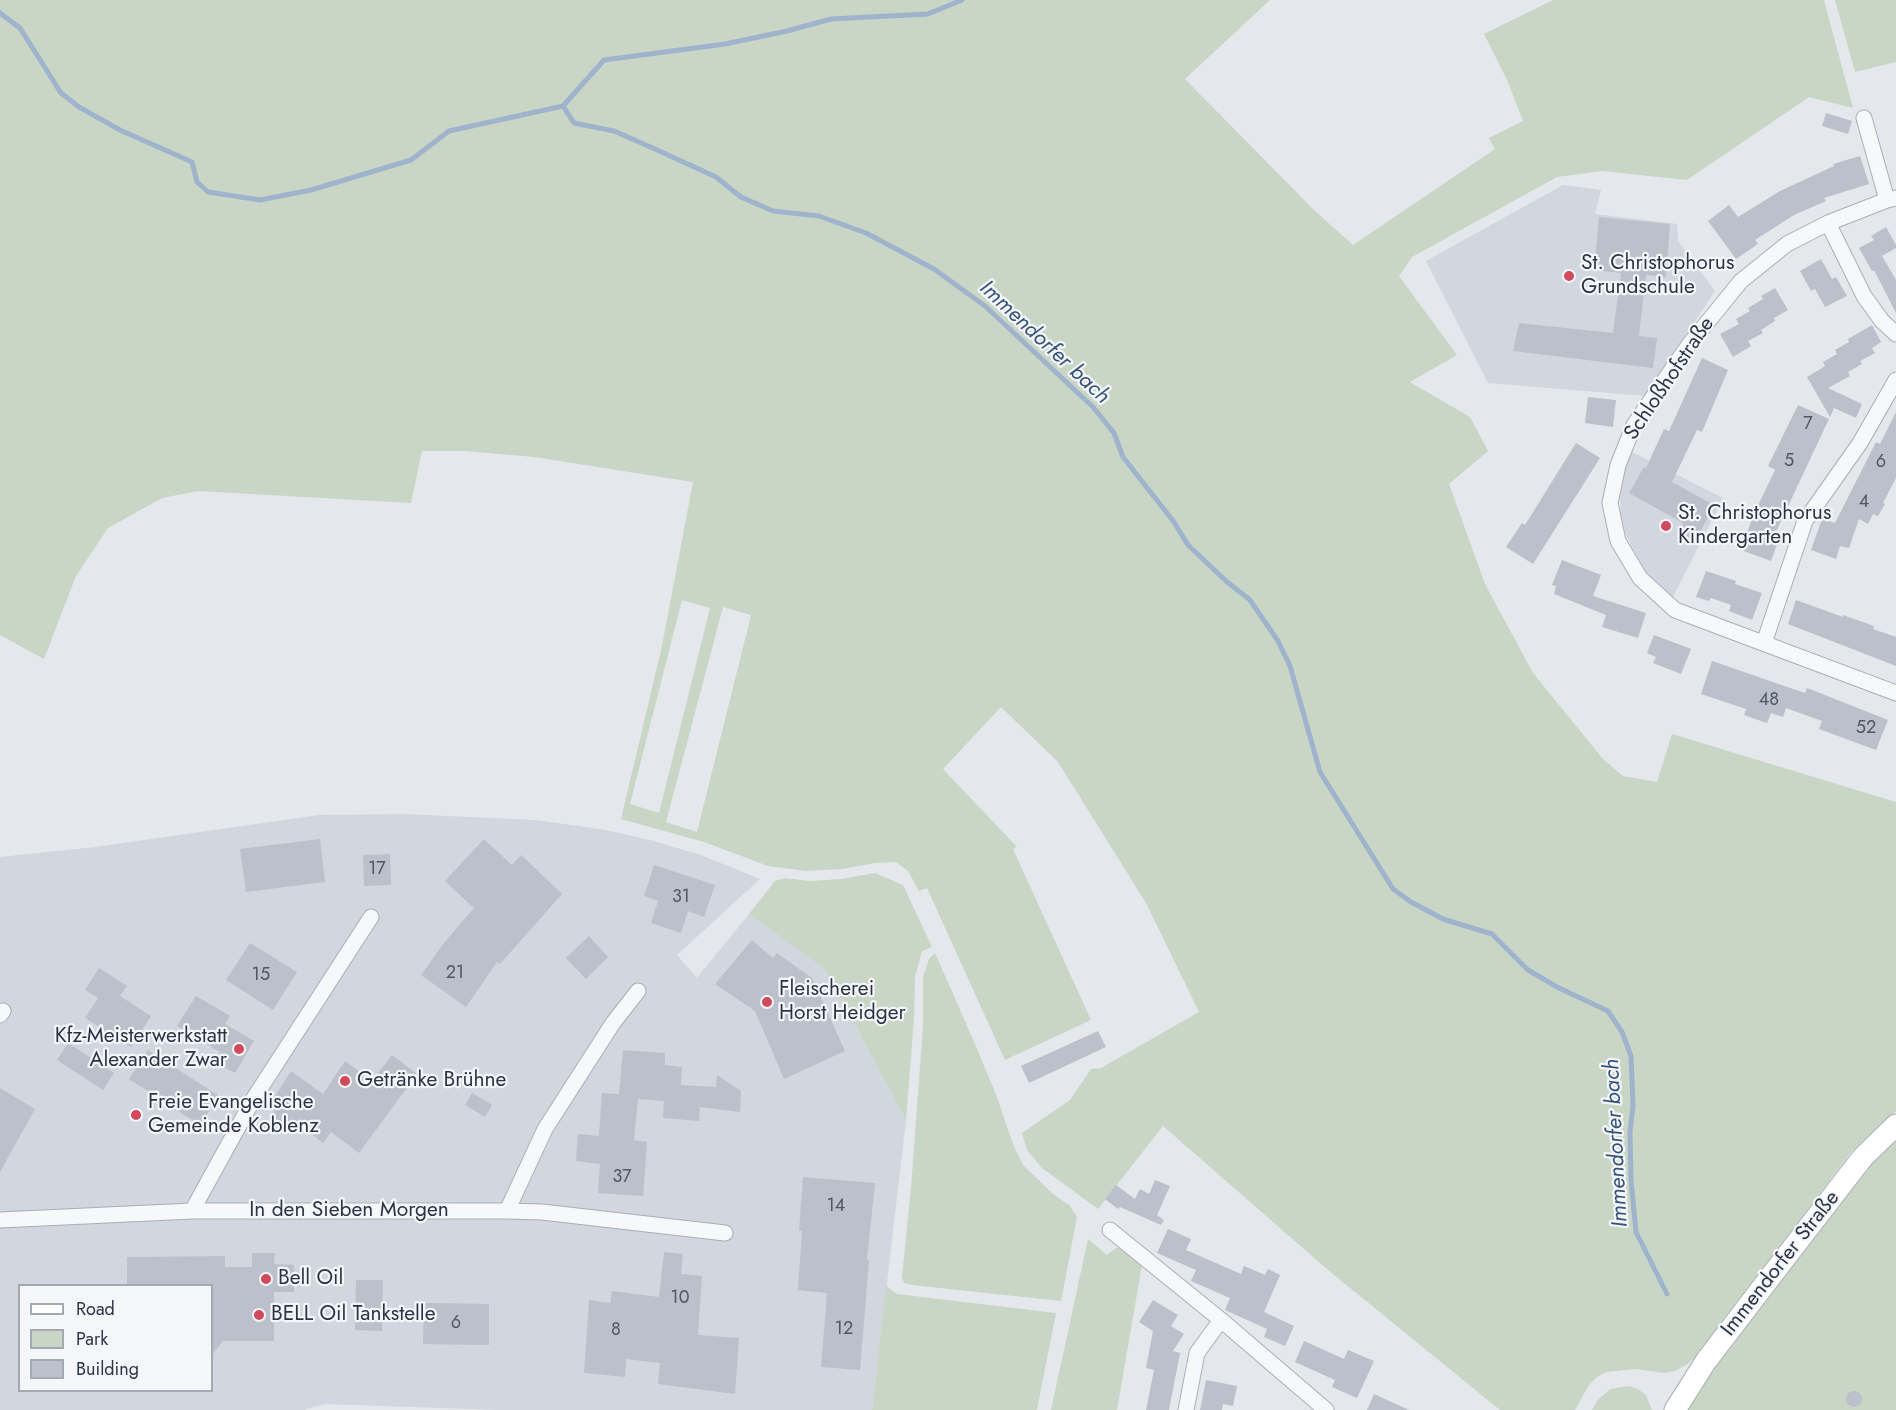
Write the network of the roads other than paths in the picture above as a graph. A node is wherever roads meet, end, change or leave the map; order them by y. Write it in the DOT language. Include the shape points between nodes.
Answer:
graph roads {
  1 [pos="1864,118"];
  2 [pos="1891,199"];
  3 [pos="1828,224"];
  4 [pos="1896,334"];
  5 [pos="1896,380"];
  6 [pos="1764,643"];
  7 [pos="1896,693"];
  8 [pos="371,917"];
  9 [pos="638,992"];
  10 [pos="1896,1125"];
  11 [pos="192,1211"];
  12 [pos="507,1211"];
  13 [pos="0,1220"];
  14 [pos="1110,1230"];
  15 [pos="724,1233"];
  16 [pos="1221,1320"];
  17 [pos="1186,1410"];
  18 [pos="1326,1410"];
  19 [pos="1675,1410"];
  1 -- 2 [label="street, Schloßhofstraße"];
  2 -- 3 [label="street, Schloßhofstraße"];
  3 -- 4 [label="street" via="1864,296"];
  3 -- 6 [label="street, Schloßhofstraße" via="1787,244 1741,281 1688,345 1634,425 1618,465 1610,503 1618,541 1640,578 1675,610"];
  5 -- 6 [label="street" via="1860,443 1805,520"];
  6 -- 7 [label="street, Schloßhofstraße"];
  8 -- 11 [label="street" via="254,1098"];
  9 -- 12 [label="street" via="613,1023 545,1129"];
  10 -- 19 [label="street, Immendorfer Straße" via="1863,1157 1706,1361"];
  11 -- 12 [label="street, In den Sieben Morgen"];
  11 -- 13 [label="street, In den Sieben Morgen"];
  12 -- 15 [label="street, In den Sieben Morgen"];
  14 -- 16 [label="street"];
  16 -- 17 [label="street" via="1197,1353"];
  16 -- 18 [label="street"];
}
